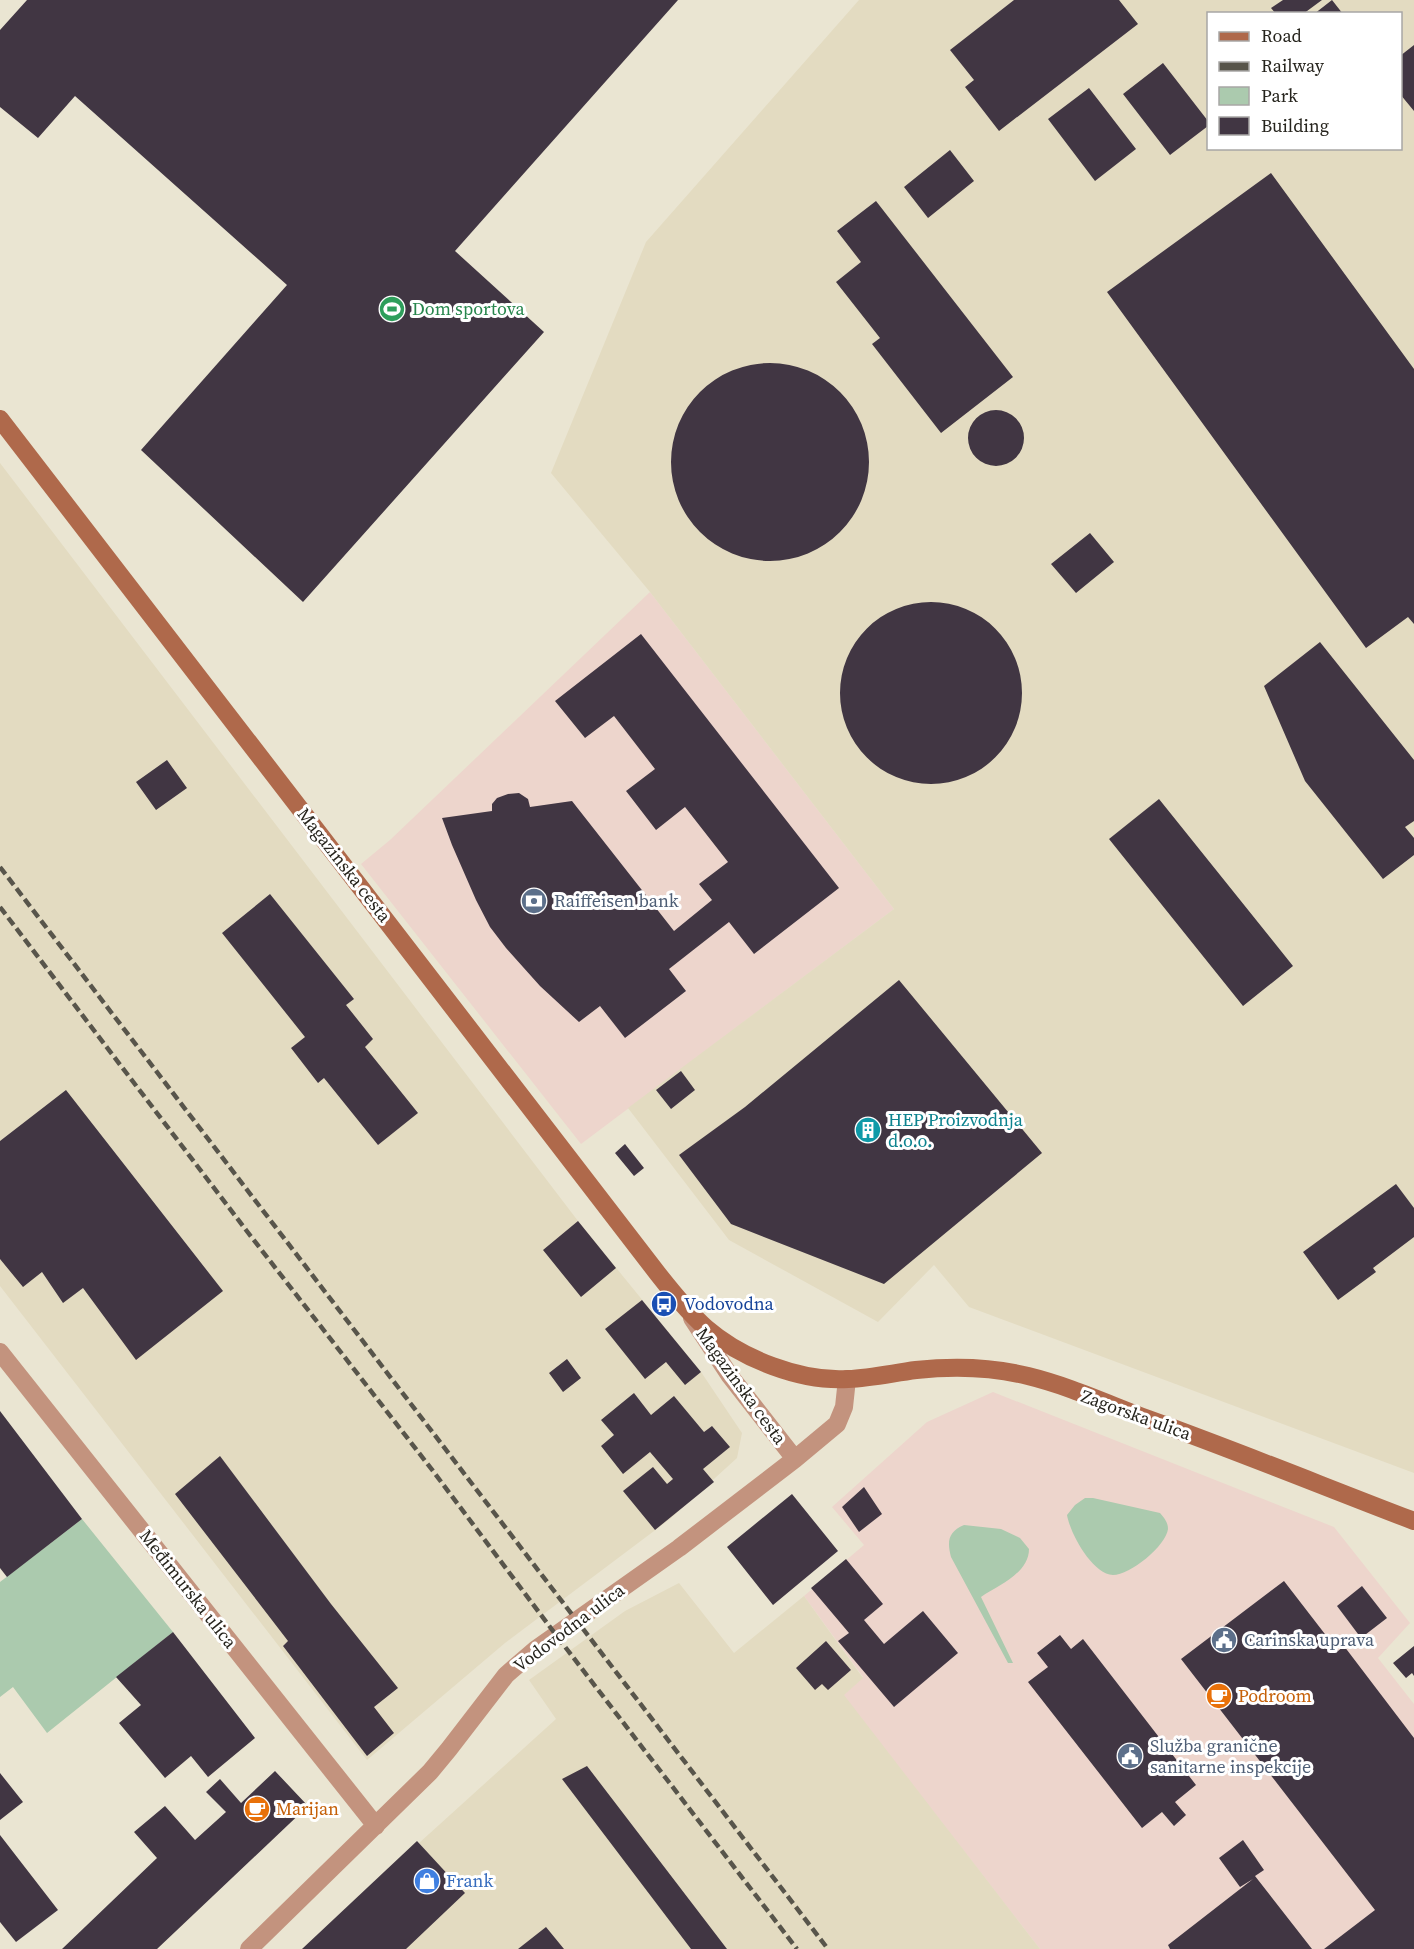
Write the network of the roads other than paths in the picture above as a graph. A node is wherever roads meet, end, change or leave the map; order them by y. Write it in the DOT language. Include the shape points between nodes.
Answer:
graph roads {
  1 [pos="0,419"];
  2 [pos="689,1311"];
  3 [pos="0,1352"];
  4 [pos="847,1379"];
  5 [pos="795,1459"];
  6 [pos="1414,1521"];
  7 [pos="376,1826"];
  8 [pos="249,1949"];
  1 -- 2 [label="street, Magazinska cesta"];
  2 -- 4 [label="street, Magazinska cesta" via="720,1338 755,1359 792,1372"];
  2 -- 5 [label="street, Magazinska cesta" via="730,1376"];
  3 -- 7 [label="street, Međimurska ulica"];
  4 -- 5 [label="street, Vodovodna ulica" via="844,1407 837,1424"];
  4 -- 6 [label="street, Zagorska ulica" via="974,1368 1029,1376"];
  5 -- 7 [label="street, Vodovodna ulica" via="516,1666 436,1764"];
  7 -- 8 [label="street, Vodovodna ulica"];
}
